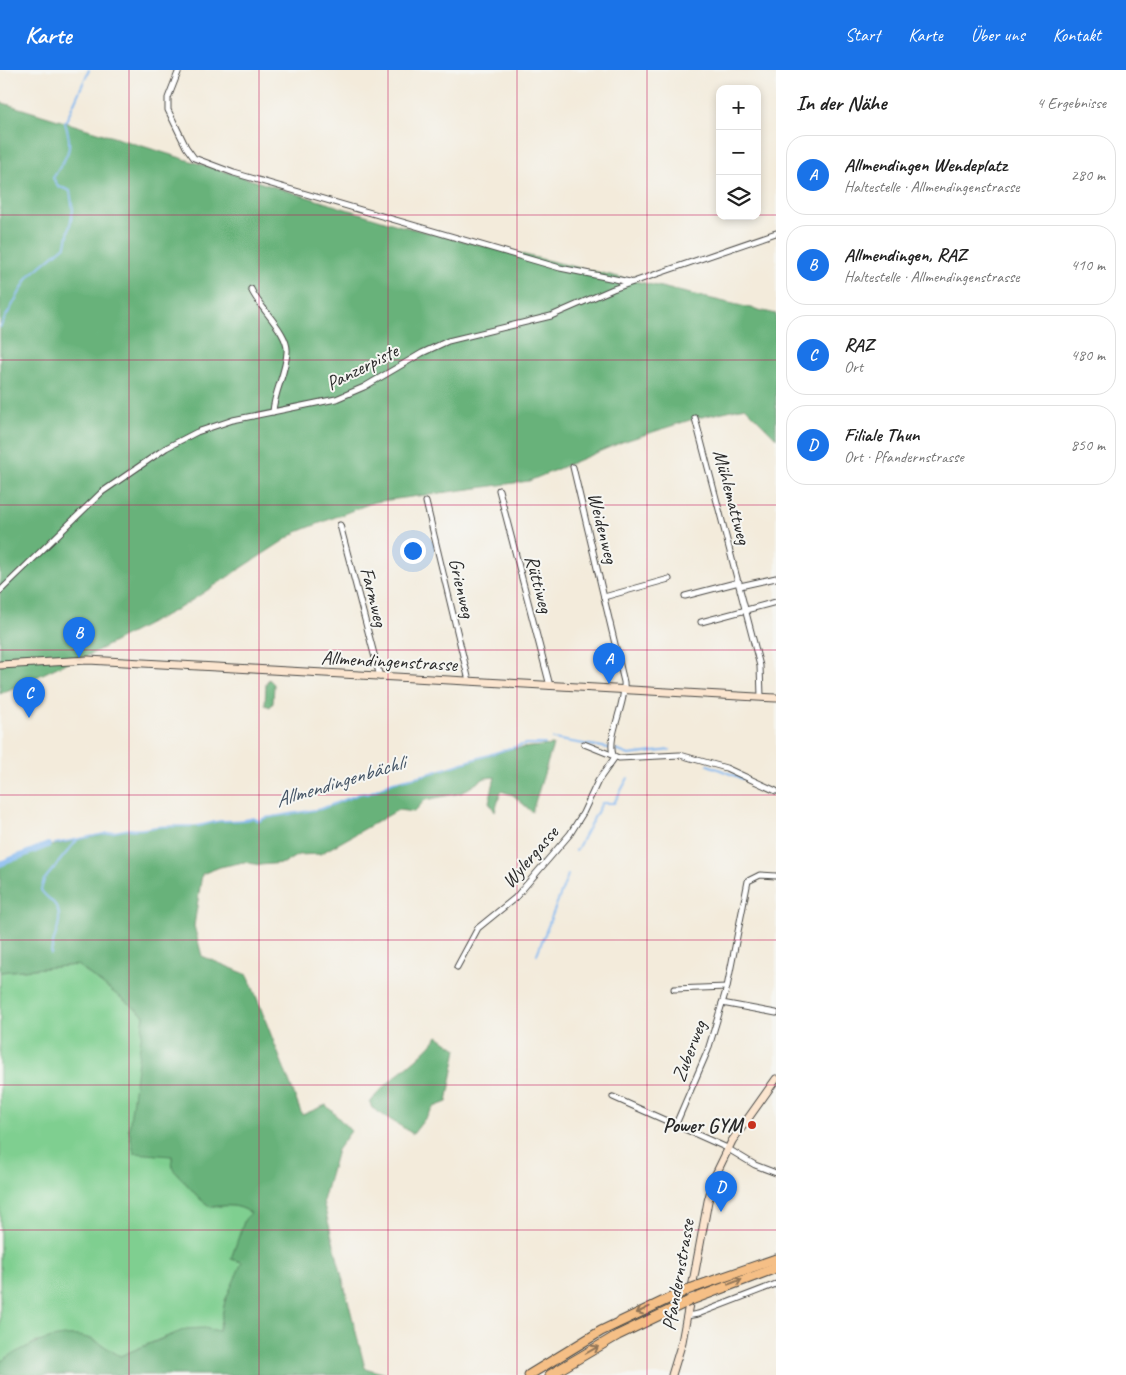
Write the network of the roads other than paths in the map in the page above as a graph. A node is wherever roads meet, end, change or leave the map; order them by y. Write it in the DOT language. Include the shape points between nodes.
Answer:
graph roads {
  1 [pos="179,70"];
  2 [pos="776,234"];
  3 [pos="630,282"];
  4 [pos="251,289"];
  5 [pos="273,412"];
  6 [pos="695,418"];
  7 [pos="572,467"];
  8 [pos="499,490"];
  9 [pos="426,502"];
  10 [pos="340,525"];
  11 [pos="776,578"];
  12 [pos="669,579"];
  13 [pos="739,584"];
  14 [pos="0,591"];
  15 [pos="685,596"];
  16 [pos="604,597"];
  17 [pos="776,602"];
  18 [pos="745,610"];
  19 [pos="701,622"];
  20 [pos="0,665"];
  21 [pos="380,676"];
  22 [pos="469,681"];
  23 [pos="550,686"];
  24 [pos="624,689"];
  25 [pos="761,697"];
  26 [pos="776,698"];
  27 [pos="584,744"];
  28 [pos="614,756"];
  29 [pos="776,791"];
  30 [pos="776,876"];
  31 [pos="456,967"];
  32 [pos="727,987"];
  33 [pos="674,989"];
  34 [pos="722,1003"];
  35 [pos="776,1013"];
  36 [pos="776,1079"];
  37 [pos="613,1096"];
  38 [pos="676,1124"];
  39 [pos="727,1148"];
  40 [pos="776,1173"];
  41 [pos="776,1259"];
  42 [pos="776,1268"];
  43 [pos="776,1284"];
  44 [pos="687,1316"];
  45 [pos="529,1375"];
  46 [pos="550,1375"];
  47 [pos="672,1375"];
  1 -- 3 [label="street" via="168,98 168,110 194,158 234,173 560,268"];
  2 -- 3 [label="street, Panzerpiste"];
  3 -- 5 [label="street, Panzerpiste" via="551,316 448,341 336,399"];
  4 -- 5 [label="street" via="284,339 288,351"];
  5 -- 14 [label="street, Panzerpiste" via="214,426 166,448 90,502"];
  6 -- 13 [label="street, Mühlemattweg"];
  7 -- 16 [label="street, Weidenweg"];
  8 -- 23 [label="street, Rüttiweg"];
  9 -- 22 [label="street, Grienweg"];
  10 -- 21 [label="street, Farmweg"];
  11 -- 13 [label="street"];
  12 -- 16 [label="street, Weidenweg"];
  13 -- 15 [label="street"];
  13 -- 18 [label="street, Mühlemattweg"];
  16 -- 24 [label="street, Weidenweg"];
  17 -- 18 [label="street"];
  18 -- 19 [label="street"];
  18 -- 25 [label="street, Mühlemattweg" via="762,671"];
  20 -- 21 [label="street, Allmendingenstrasse" via="81,660"];
  21 -- 22 [label="street, Allmendingenstrasse"];
  22 -- 23 [label="street, Allmendingenstrasse"];
  23 -- 24 [label="street, Allmendingenstrasse"];
  24 -- 25 [label="street, Allmendingenstrasse"];
  24 -- 28 [label="street" via="612,745"];
  25 -- 26 [label="street, Allmendingenstrasse"];
  27 -- 28 [label="street"];
  28 -- 29 [label="street" via="680,755 726,768"];
  28 -- 31 [label="street, Wylergasse" via="570,834 515,898 475,932"];
  30 -- 32 [label="street, Zuberweg" via="760,875 748,880"];
  32 -- 33 [label="street, Zuberweg"];
  32 -- 34 [label="street, Zuberweg"];
  34 -- 35 [label="street"];
  34 -- 38 [label="street, Zuberweg" via="708,1050"];
  36 -- 39 [label="street, Pfandernstrasse"];
  37 -- 38 [label="street"];
  38 -- 39 [label="street"];
  39 -- 40 [label="street" via="755,1166"];
  39 -- 44 [label="street, Pfandernstrasse" via="708,1201"];
  41 -- 45 [label="highway, one-way, bridge" via="687,1290 601,1332"];
  46 -- 42 [label="highway, one-way, bridge" via="618,1335 685,1302"];
  43 -- 44 [label="street"];
  44 -- 47 [label="street, Pfandernstrasse"];
}
